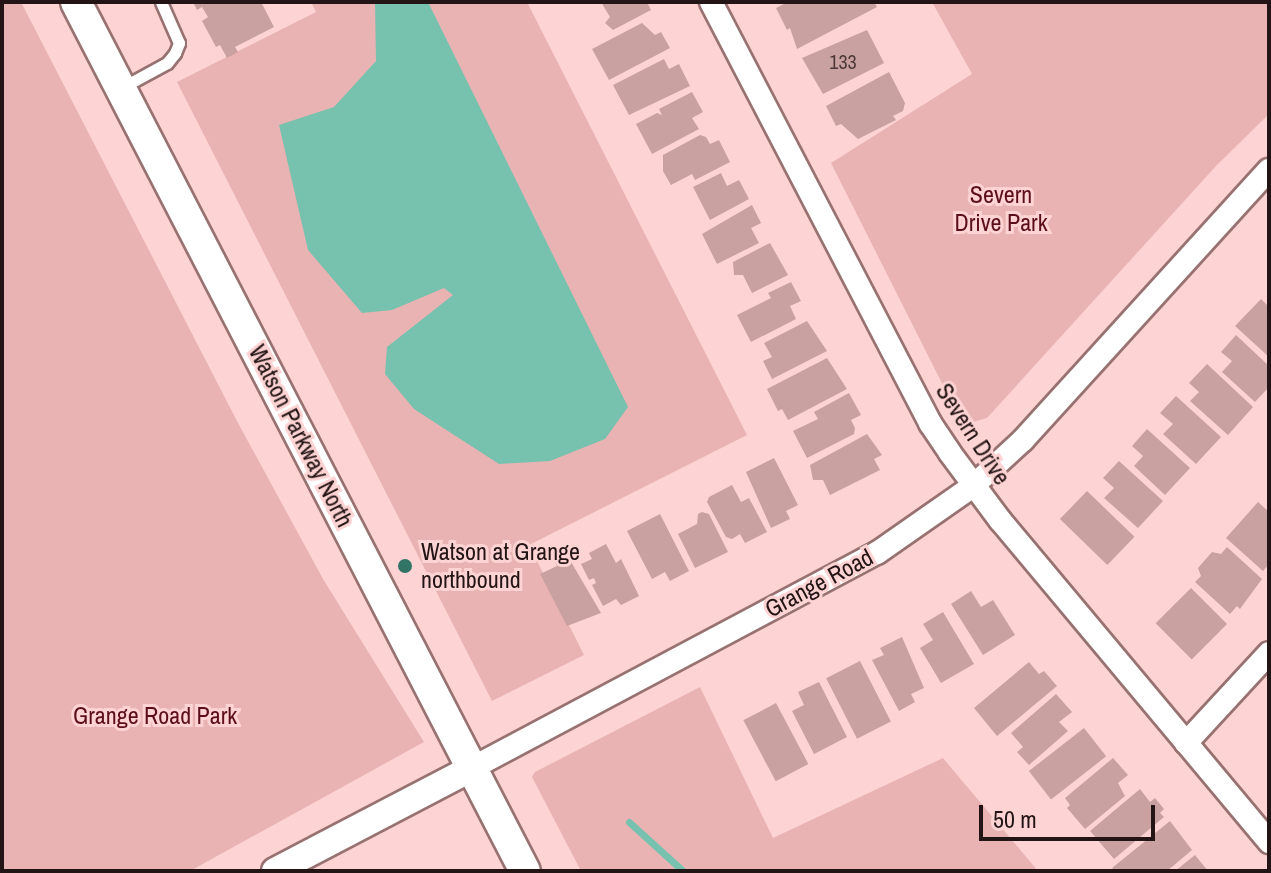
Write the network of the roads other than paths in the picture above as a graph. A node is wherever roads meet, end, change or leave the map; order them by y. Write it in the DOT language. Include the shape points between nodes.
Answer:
graph roads {
  1 [pos="76,2"];
  2 [pos="161,2"];
  3 [pos="711,2"];
  4 [pos="121,88"];
  5 [pos="1269,170"];
  6 [pos="973,486"];
  7 [pos="1269,653"];
  8 [pos="1186,743"];
  9 [pos="472,768"];
  10 [pos="1269,842"];
  11 [pos="275,871"];
  12 [pos="525,871"];
  1 -- 4 [label="main road, Watson Parkway North"];
  2 -- 4 [label="lane" via="179,43 175,53 167,63"];
  3 -- 6 [label="street, Severn Drive" via="930,423"];
  4 -- 9 [label="main road, Watson Parkway North"];
  5 -- 6 [label="street, Grange Road" via="1023,440"];
  6 -- 8 [label="street, Severn Drive"];
  6 -- 9 [label="street, Grange Road" via="877,553"];
  7 -- 8 [label="street"];
  8 -- 10 [label="street, Severn Drive"];
  9 -- 11 [label="street, Grange Road"];
  9 -- 12 [label="main road, Watson Parkway North"];
}
